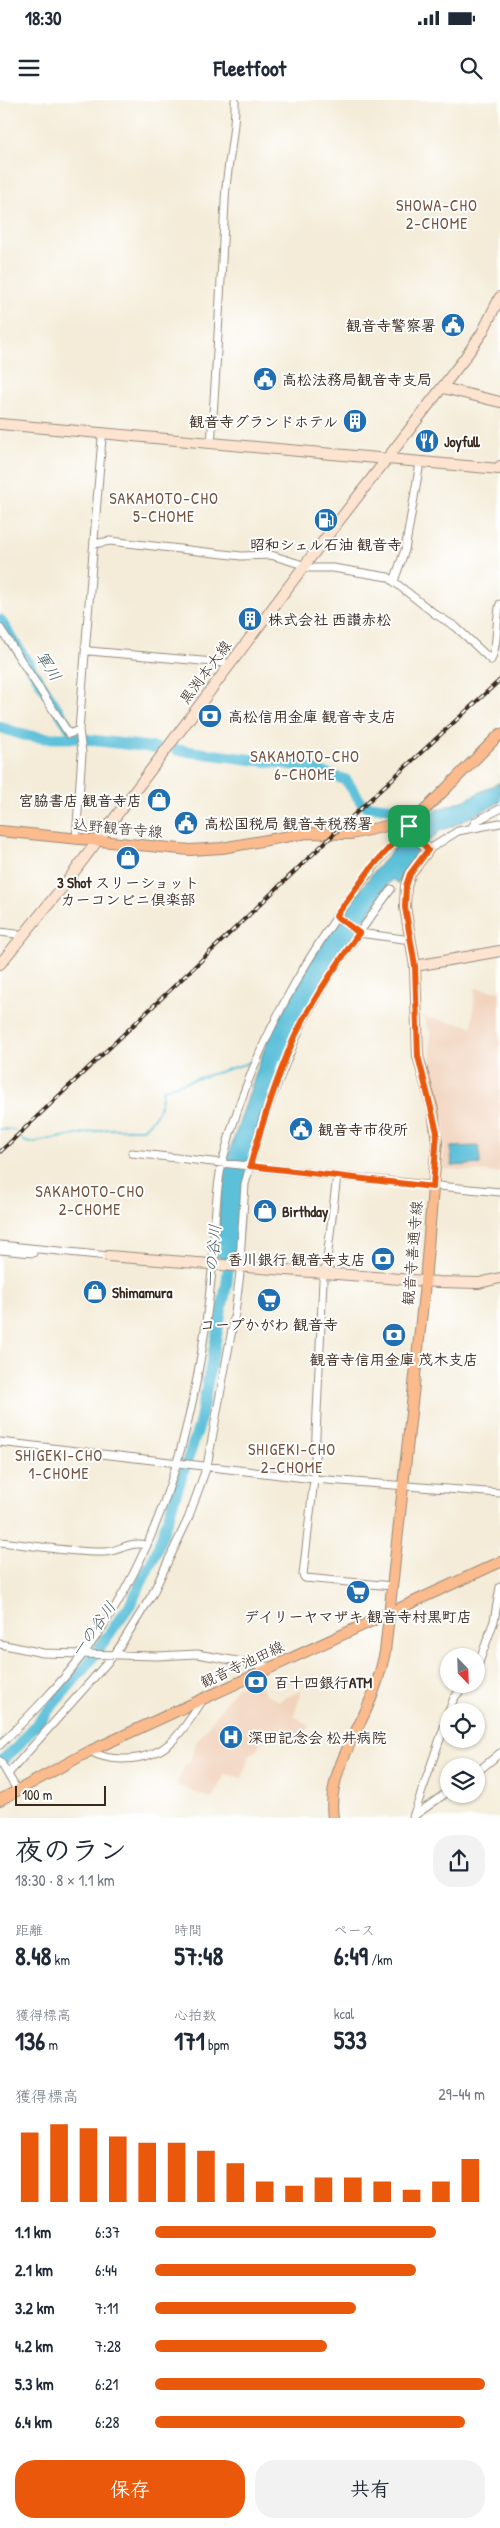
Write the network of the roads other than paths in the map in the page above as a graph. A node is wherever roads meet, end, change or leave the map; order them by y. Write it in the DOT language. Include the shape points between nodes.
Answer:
graph roads {
  1 [pos="235,100"];
  2 [pos="500,297"];
  3 [pos="443,388"];
  4 [pos="500,402"];
  5 [pos="0,424"];
  6 [pos="102,438"];
  7 [pos="211,444"];
  8 [pos="387,459"];
  9 [pos="420,463"];
  10 [pos="500,466"];
  11 [pos="94,544"];
  12 [pos="300,564"];
  13 [pos="309,568"];
  14 [pos="394,581"];
  15 [pos="500,604"];
  16 [pos="0,628"];
  17 [pos="84,647"];
  18 [pos="225,663"];
  19 [pos="79,730"];
  20 [pos="500,734"];
  21 [pos="500,809"];
  22 [pos="500,823"];
  23 [pos="472,826"];
  24 [pos="410,827"];
  25 [pos="0,831"];
  26 [pos="76,840"];
  27 [pos="97,841"];
  28 [pos="427,848"];
  29 [pos="391,889"];
  30 [pos="336,916"];
  31 [pos="0,932"];
  32 [pos="359,933"];
  33 [pos="16,934"];
  34 [pos="411,940"];
  35 [pos="500,951"];
  36 [pos="0,964"];
  37 [pos="415,966"];
  38 [pos="132,1153"];
  39 [pos="222,1163"];
  40 [pos="250,1166"];
  41 [pos="337,1176"];
  42 [pos="433,1187"];
  43 [pos="500,1192"];
  44 [pos="0,1245"];
  45 [pos="0,1250"];
  46 [pos="36,1251"];
  47 [pos="108,1256"];
  48 [pos="213,1264"];
  49 [pos="240,1266"];
  50 [pos="326,1267"];
  51 [pos="500,1278"];
  52 [pos="323,1280"];
  53 [pos="425,1281"];
  54 [pos="0,1442"];
  55 [pos="178,1462"];
  56 [pos="207,1466"];
  57 [pos="314,1480"];
  58 [pos="404,1485"];
  59 [pos="500,1493"];
  60 [pos="0,1542"];
  61 [pos="147,1545"];
  62 [pos="500,1562"];
  63 [pos="392,1586"];
  64 [pos="500,1587"];
  65 [pos="390,1611"];
  66 [pos="0,1644"];
  67 [pos="484,1648"];
  68 [pos="84,1653"];
  69 [pos="115,1654"];
  70 [pos="270,1667"];
  71 [pos="205,1698"];
  72 [pos="440,1738"];
  73 [pos="0,1745"];
  74 [pos="90,1751"];
  75 [pos="500,1753"];
  76 [pos="0,1761"];
  77 [pos="485,1766"];
  78 [pos="8,1774"];
  79 [pos="17,1790"];
  80 [pos="440,1798"];
  81 [pos="0,1800"];
  82 [pos="333,1818"];
  83 [pos="412,1818"];
  1 -- 7 [label="street" via="225,202"];
  2 -- 3 [label="street, 黒渕本大線" via="482,333"];
  3 -- 4 [label="street"];
  3 -- 8 [label="street, 黒渕本大線"];
  5 -- 7 [label="street"];
  6 -- 11 [label="street"];
  7 -- 8 [label="street"];
  8 -- 9 [label="street"];
  8 -- 27 [label="street, 黒渕本大線"];
  9 -- 10 [label="street" via="499,469"];
  9 -- 14 [label="street" via="405,550"];
  11 -- 12 [label="street" via="110,541 241,556 270,555"];
  11 -- 17 [label="street"];
  13 -- 14 [label="street" via="333,568 388,577"];
  14 -- 15 [label="street" via="456,627 491,660 497,646"];
  16 -- 19 [label="street" via="69,734"];
  17 -- 18 [label="street" via="90,651"];
  17 -- 19 [label="street"];
  19 -- 26 [label="street" via="82,753"];
  20 -- 24 [label="main road"];
  21 -- 23 [label="street"];
  22 -- 23 [label="street"];
  23 -- 28 [label="street"];
  24 -- 27 [label="main road, 込野観音寺線" via="404,822 396,822 362,832 307,833 190,850"];
  24 -- 28 [label="main road"];
  24 -- 30 [label="street" via="371,868"];
  25 -- 26 [label="main road, 込野観音寺線"];
  26 -- 27 [label="main road, 込野観音寺線"];
  27 -- 36 [label="street, 黒渕本大線"];
  28 -- 34 [label="main road, 観音寺善通寺線" via="406,886 406,918"];
  29 -- 32 [label="street"];
  30 -- 32 [label="street"];
  30 -- 39 [label="street" via="263,1042"];
  31 -- 33 [label="street"];
  32 -- 34 [label="street"];
  32 -- 40 [label="street" via="326,982 292,1043 263,1119"];
  34 -- 37 [label="main road, 観音寺善通寺線"];
  35 -- 37 [label="street"];
  37 -- 42 [label="main road, 観音寺善通寺線" via="418,1056 437,1132"];
  38 -- 39 [label="street"];
  39 -- 40 [label="street"];
  39 -- 48 [label="street"];
  40 -- 41 [label="street"];
  40 -- 49 [label="street" via="245,1184"];
  41 -- 42 [label="street"];
  41 -- 50 [label="street"];
  42 -- 43 [label="street"];
  42 -- 53 [label="main road, 観音寺善通寺線"];
  44 -- 46 [label="street"];
  45 -- 46 [label="street"];
  46 -- 47 [label="street"];
  47 -- 48 [label="street"];
  48 -- 49 [label="street"];
  48 -- 55 [label="street" via="202,1359"];
  49 -- 53 [label="street"];
  49 -- 56 [label="street" via="235,1313"];
  51 -- 53 [label="street" via="479,1283"];
  52 -- 57 [label="street"];
  53 -- 58 [label="main road, 観音寺善通寺線"];
  54 -- 55 [label="street"];
  55 -- 56 [label="street"];
  55 -- 61 [label="street"];
  56 -- 57 [label="street"];
  56 -- 69 [label="street" via="188,1519 152,1594"];
  57 -- 58 [label="street"];
  57 -- 63 [label="street" via="305,1578"];
  58 -- 59 [label="street"];
  58 -- 63 [label="main road, 観音寺善通寺線"];
  60 -- 61 [label="street" via="106,1552 131,1543"];
  61 -- 68 [label="street" via="114,1608"];
  62 -- 65 [label="main road, 観音寺池田線"];
  63 -- 65 [label="main road, 観音寺善通寺線"];
  64 -- 67 [label="street" via="494,1621"];
  65 -- 70 [label="main road, 観音寺池田線"];
  65 -- 82 [label="main road, 観音寺善通寺線" via="381,1671 340,1767 333,1792"];
  66 -- 68 [label="street" via="33,1652"];
  68 -- 69 [label="street"];
  68 -- 73 [label="street"];
  69 -- 70 [label="street" via="197,1654"];
  69 -- 78 [label="street"];
  70 -- 71 [label="main road, 観音寺池田線"];
  71 -- 74 [label="main road, 観音寺池田線"];
  71 -- 74 [label="street" via="177,1736 159,1751 128,1759 99,1756"];
  72 -- 83 [label="street"];
  74 -- 79 [label="main road, 観音寺池田線"];
  75 -- 77 [label="street"];
  76 -- 78 [label="street"];
  78 -- 79 [label="street"];
  79 -- 81 [label="main road, 観音寺池田線"];
  80 -- 83 [label="street"];
}
